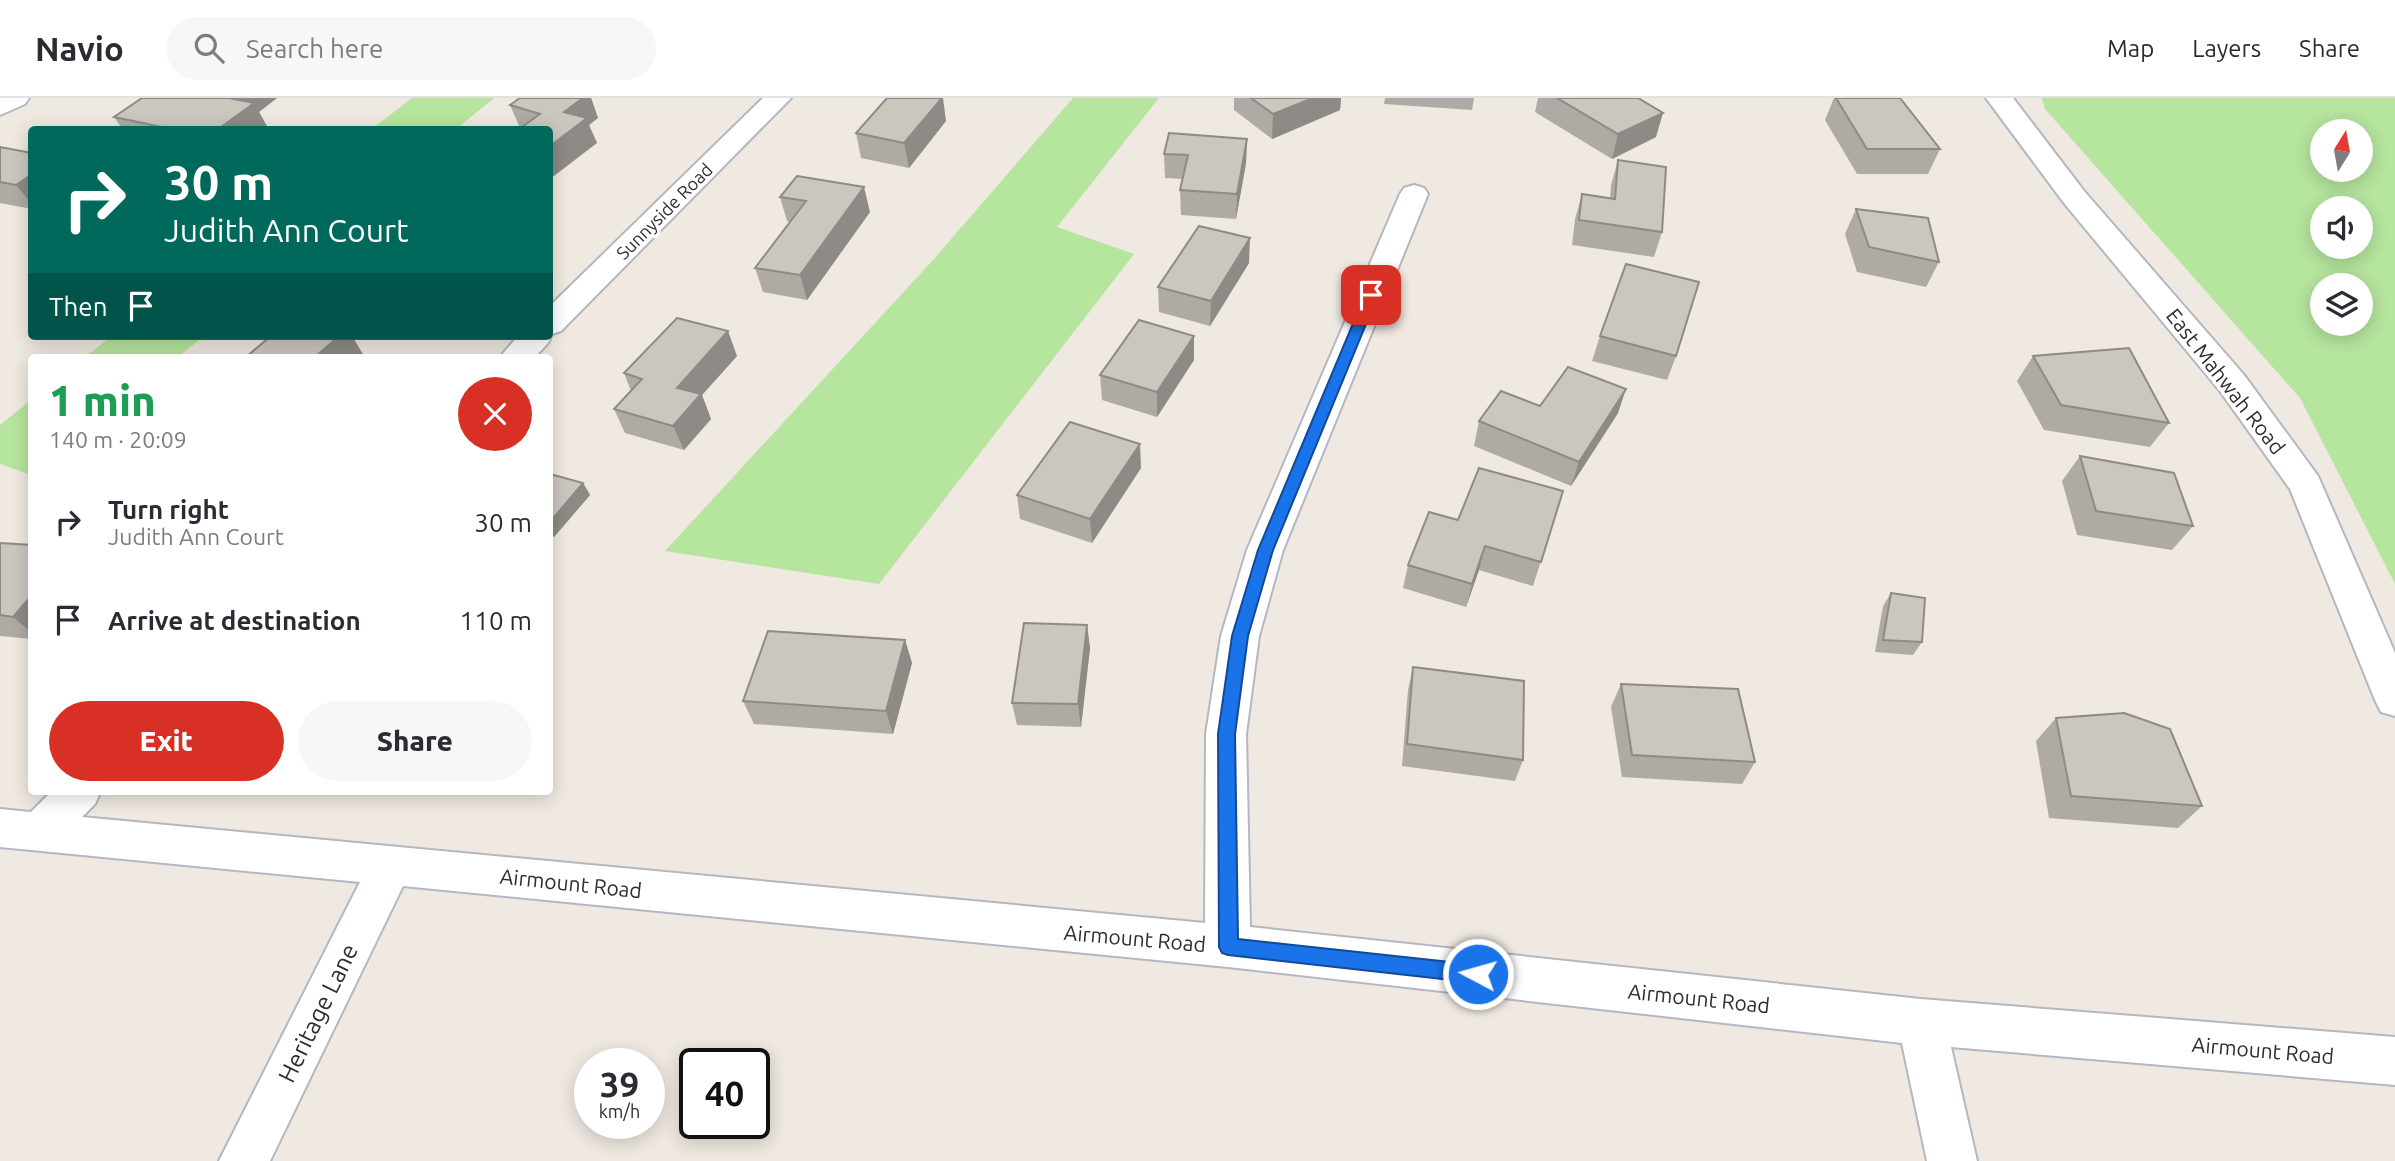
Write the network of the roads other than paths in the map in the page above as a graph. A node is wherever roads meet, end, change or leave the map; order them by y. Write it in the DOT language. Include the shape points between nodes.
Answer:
graph roads {
  1 [pos="16,98"];
  2 [pos="778,98"];
  3 [pos="1999,98"];
  4 [pos="0,107"];
  5 [pos="1414,194"];
  6 [pos="553,321"];
  7 [pos="533,340"];
  8 [pos="519,354"];
  9 [pos="2395,700"];
  10 [pos="74,795"];
  11 [pos="20,830"];
  12 [pos="391,865"];
  13 [pos="1228,947"];
  14 [pos="1921,1022"];
  15 [pos="2395,1061"];
  16 [pos="244,1161"];
  17 [pos="1952,1161"];
  1 -- 4 [label="street"];
  2 -- 6 [label="street, Sunnyside Road"];
  3 -- 9 [label="street, East Mahwah Road" via="2074,197 2232,383 2306,485"];
  5 -- 13 [label="street" via="1265,550 1240,636 1226,734"];
  7 -- 8 [label="street"];
  10 -- 11 [label="street"];
  11 -- 12 [label="street, Airmount Road"];
  12 -- 13 [label="street, Airmount Road"];
  12 -- 16 [label="street, Heritage Lane"];
  13 -- 14 [label="street, Airmount Road"];
  14 -- 15 [label="street, Airmount Road"];
  14 -- 17 [label="street"];
}
